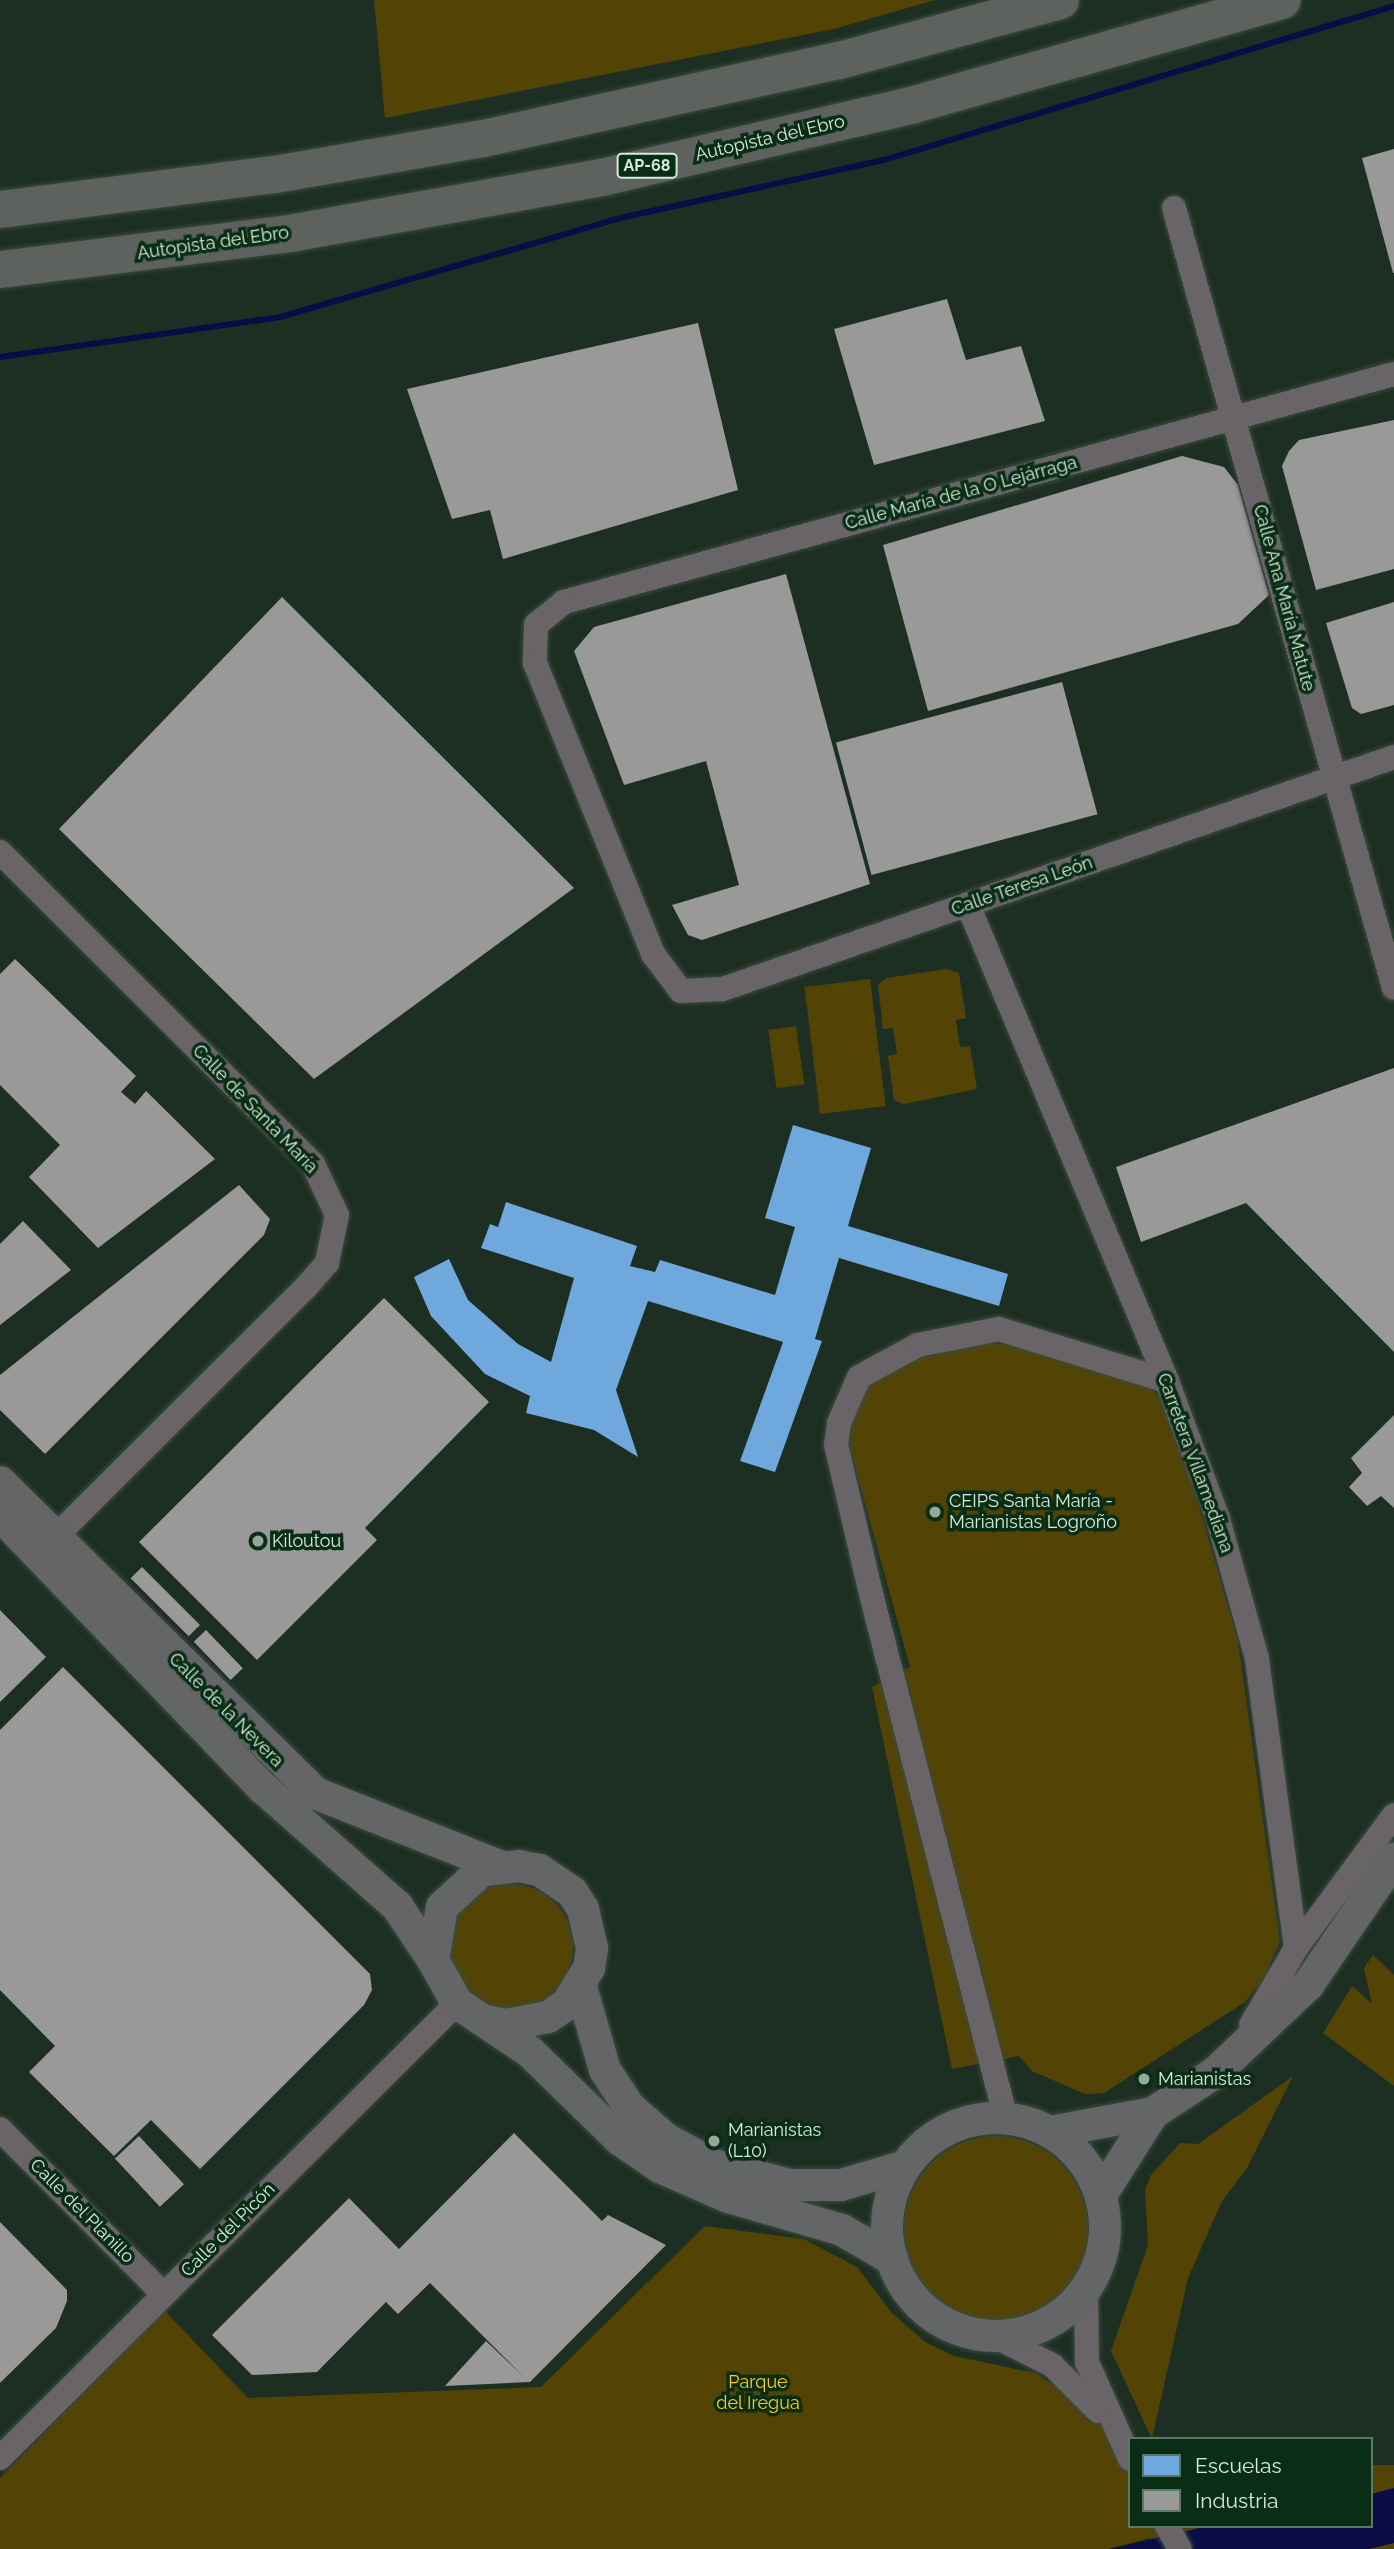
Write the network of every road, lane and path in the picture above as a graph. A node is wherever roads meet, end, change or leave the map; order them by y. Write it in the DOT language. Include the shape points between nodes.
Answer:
graph roads {
  1 [pos="1060,0"];
  2 [pos="1282,0"];
  3 [pos="1174,208"];
  4 [pos="0,209"];
  5 [pos="0,270"];
  6 [pos="1394,374"];
  7 [pos="1236,418"];
  8 [pos="1394,757"];
  9 [pos="1332,778"];
  10 [pos="0,852"];
  11 [pos="968,905"];
  12 [pos="658,962"];
  13 [pos="1394,988"];
  14 [pos="1167,1381"];
  15 [pos="0,1482"];
  16 [pos="0,1515"];
  17 [pos="55,1537"];
  18 [pos="1394,1815"];
  19 [pos="1394,1859"];
  20 [pos="499,1866"];
  21 [pos="1296,1948"];
  22 [pos="433,1960"];
  23 [pos="580,1987"];
  24 [pos="470,2011"];
  25 [pos="1216,2072"];
  26 [pos="1153,2113"];
  27 [pos="1006,2119"];
  28 [pos="0,2129"];
  29 [pos="1049,2132"];
  30 [pos="905,2166"];
  31 [pos="1101,2195"];
  32 [pos="892,2259"];
  33 [pos="1086,2290"];
  34 [pos="163,2294"];
  35 [pos="996,2337"];
  36 [pos="1112,2427"];
  37 [pos="1128,2455"];
  38 [pos="0,2458"];
  39 [pos="1168,2528"];
  40 [pos="1180,2549"];
  1 -- 4 [label="highway" via="839,60 483,138 275,174"];
  2 -- 5 [label="highway, Autopista del Ebro / AP-68" via="914,104 606,176 295,232"];
  3 -- 7 [label="street, Calle Ana María Matute"];
  6 -- 7 [label="street, Calle María de la O Lejárraga"];
  7 -- 9 [label="street, Calle Ana María Matute"];
  7 -- 12 [label="street, Calle María de la O Lejárraga" via="564,602 536,625 535,663"];
  8 -- 9 [label="street, Calle Teresa León"];
  9 -- 11 [label="street, Calle Teresa León"];
  9 -- 13 [label="street, Calle Ana María Matute"];
  10 -- 17 [label="street, Calle de Santa María" via="313,1164 337,1215 327,1263 306,1287"];
  11 -- 12 [label="street, Calle Teresa León" via="723,989 681,991"];
  11 -- 14 [label="street, Carretera Villamediana"];
  14 -- 21 [label="street, Carretera Villamediana" via="1218,1519 1256,1659"];
  14 -- 27 [label="street" via="999,1329 918,1345 859,1377 836,1445"];
  15 -- 17 [label="main road, Calle de la Nevera"];
  16 -- 22 [label="main road, Calle de la Nevera" via="263,1788 397,1906"];
  17 -- 20 [label="main road, Calle de la Nevera" via="315,1793"];
  18 -- 21 [label="street"];
  19 -- 25 [label="main road" via="1308,1985"];
  20 -- 22 [label="main road" via="466,1880 447,1900 435,1924"];
  20 -- 23 [label="main road" via="539,1870 572,1892 592,1948"];
  21 -- 25 [label="street" via="1269,2002"];
  22 -- 24 [label="main road"];
  23 -- 24 [label="main road" via="548,2017 505,2025"];
  23 -- 30 [label="main road" via="605,2070 631,2108 678,2146 714,2165 789,2185 841,2185"];
  24 -- 32 [label="main road" via="530,2052 619,2139 660,2167 728,2197 842,2230"];
  24 -- 34 [label="street, Calle del Picón"];
  25 -- 26 [label="main road"];
  26 -- 29 [label="main road"];
  26 -- 31 [label="main road"];
  27 -- 29 [label="main road"];
  27 -- 30 [label="main road" via="949,2128"];
  28 -- 34 [label="street, Calle del Planillo"];
  29 -- 31 [label="main road" via="1083,2158"];
  30 -- 32 [label="main road" via="888,2211"];
  31 -- 33 [label="main road" via="1105,2240"];
  32 -- 35 [label="main road" via="920,2305 942,2322"];
  33 -- 35 [label="main road" via="1047,2324"];
  33 -- 36 [label="street" via="1087,2362"];
  34 -- 38 [label="street, Calle del Picón"];
  35 -- 36 [label="street" via="1052,2365"];
  36 -- 37 [label="street"];
  39 -- 40 [label="street"];
}
